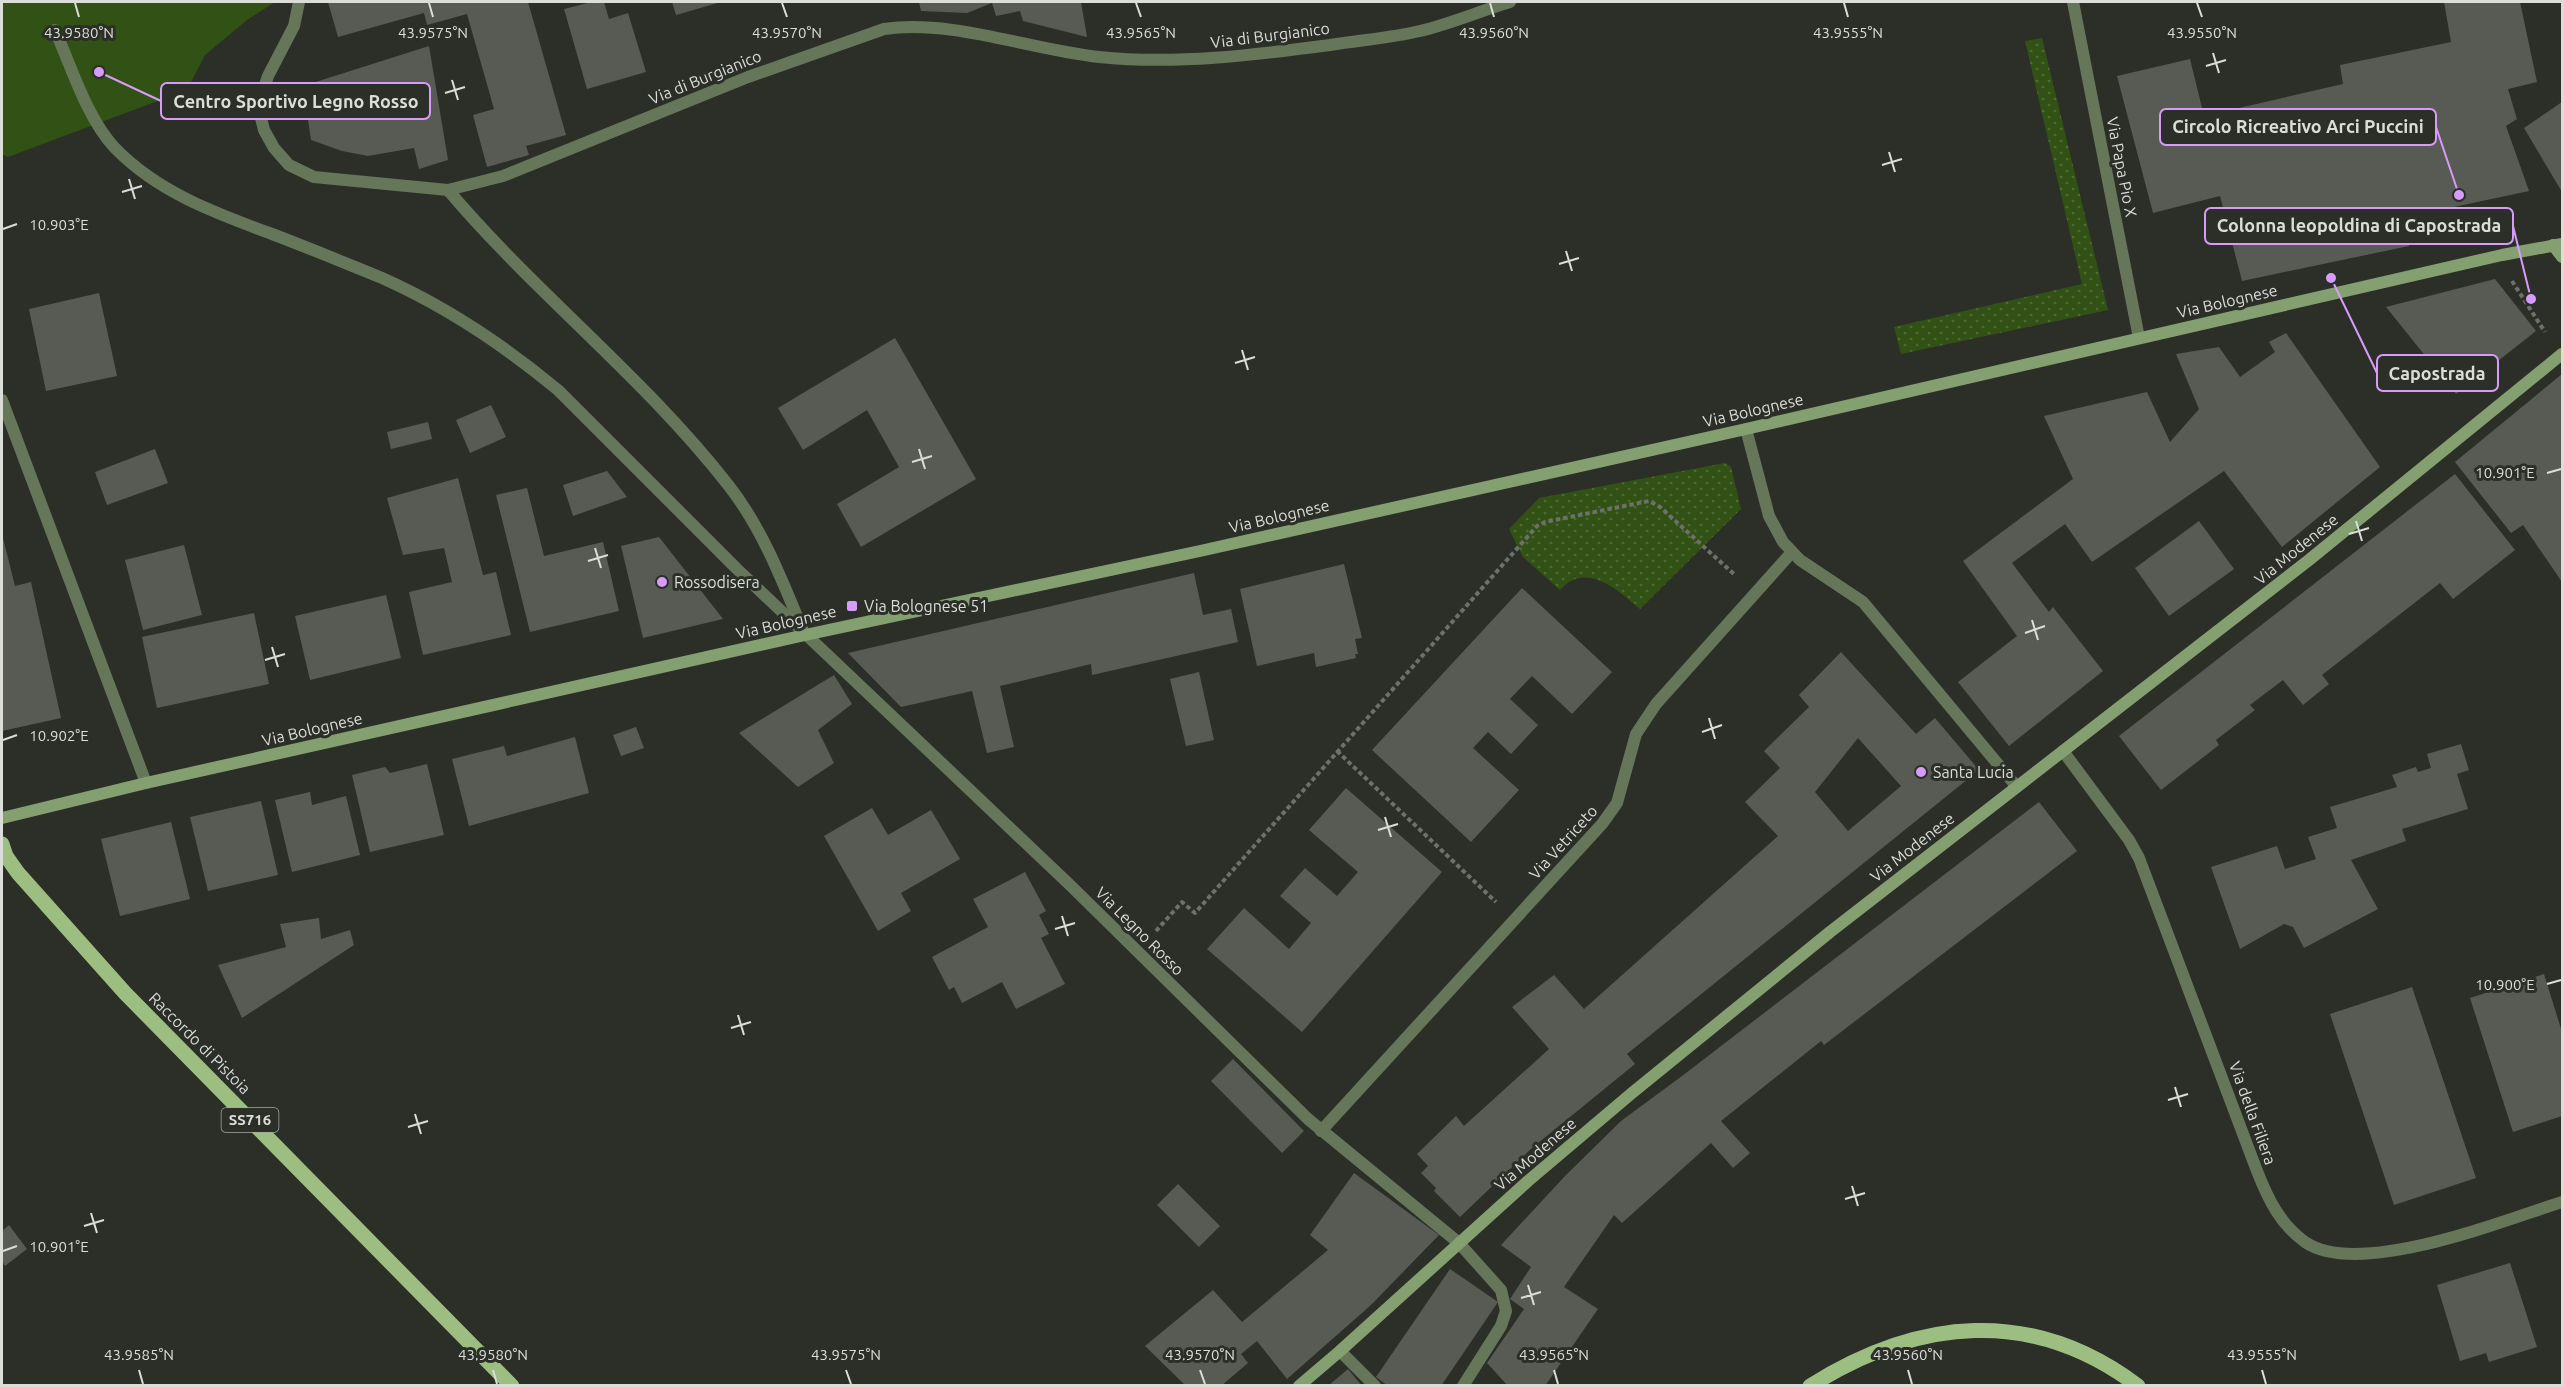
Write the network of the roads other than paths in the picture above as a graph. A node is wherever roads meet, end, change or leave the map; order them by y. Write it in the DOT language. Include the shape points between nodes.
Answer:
graph roads {
  1 [pos="299,2"];
  2 [pos="1510,2"];
  3 [pos="2073,2"];
  4 [pos="55,30"];
  5 [pos="448,190"];
  6 [pos="2558,245"];
  7 [pos="2562,257"];
  8 [pos="2139,338"];
  9 [pos="2562,354"];
  10 [pos="2,400"];
  11 [pos="1746,429"];
  12 [pos="1792,552"];
  13 [pos="805,635"];
  14 [pos="2063,751"];
  15 [pos="146,783"];
  16 [pos="2017,786"];
  17 [pos="2,818"];
  18 [pos="2,844"];
  19 [pos="1321,1131"];
  20 [pos="2562,1202"];
  21 [pos="1459,1243"];
  22 [pos="1340,1351"];
  23 [pos="513,1386"];
  24 [pos="1299,1386"];
  25 [pos="1375,1386"];
  26 [pos="1462,1386"];
  27 [pos="1810,1386"];
  28 [pos="2138,1386"];
  1 -- 5 [label="street, Via di Burgianico" via="294,26 261,97 264,130 274,148 289,165 314,177"];
  2 -- 5 [label="street, Via di Burgianico" via="1405,34 1175,60 1098,57 939,28 884,29 748,77 503,176"];
  3 -- 8 [label="street, Via Papa Pio X"];
  4 -- 13 [label="street, Via Legno Rosso" via="105,136 147,178 228,218 384,279 456,317 526,364 584,413"];
  5 -- 13 [label="street" via="487,236 610,355 729,486 756,529"];
  6 -- 7 [label="main road"];
  6 -- 8 [label="main road, Via Bolognese"];
  8 -- 11 [label="main road, Via Bolognese"];
  9 -- 14 [label="main road, Via Modenese" via="2309,560"];
  10 -- 15 [label="street"];
  11 -- 12 [label="street" via="1769,516"];
  11 -- 13 [label="main road, Via Bolognese"];
  12 -- 16 [label="street" via="1863,602"];
  12 -- 19 [label="street, Via Vetriceto" via="1644,720 1636,734 1624,785 1610,814"];
  13 -- 15 [label="main road, Via Bolognese"];
  13 -- 19 [label="street, Via Legno Rosso"];
  14 -- 16 [label="main road, Via Modenese"];
  14 -- 20 [label="street, Via della Filiera" via="2143,866 2257,1171 2273,1209 2290,1230 2325,1251 2370,1255 2437,1241"];
  15 -- 17 [label="main road, Via Bolognese"];
  16 -- 21 [label="main road, Via Modenese" via="1632,1093"];
  18 -- 23 [label="main road, Raccordo di Pistoia / SS716" via="18,873 125,993"];
  19 -- 21 [label="street, Via Legno Rosso"];
  21 -- 22 [label="main road, Via Modenese"];
  21 -- 26 [label="street, Via Legno Rosso" via="1497,1283 1506,1304 1501,1326"];
  22 -- 24 [label="main road, Via Modenese"];
  22 -- 25 [label="street"];
  27 -- 28 [label="main road" via="1840,1366 1886,1346 1923,1336 1974,1330 2004,1331 2065,1343"];
}
